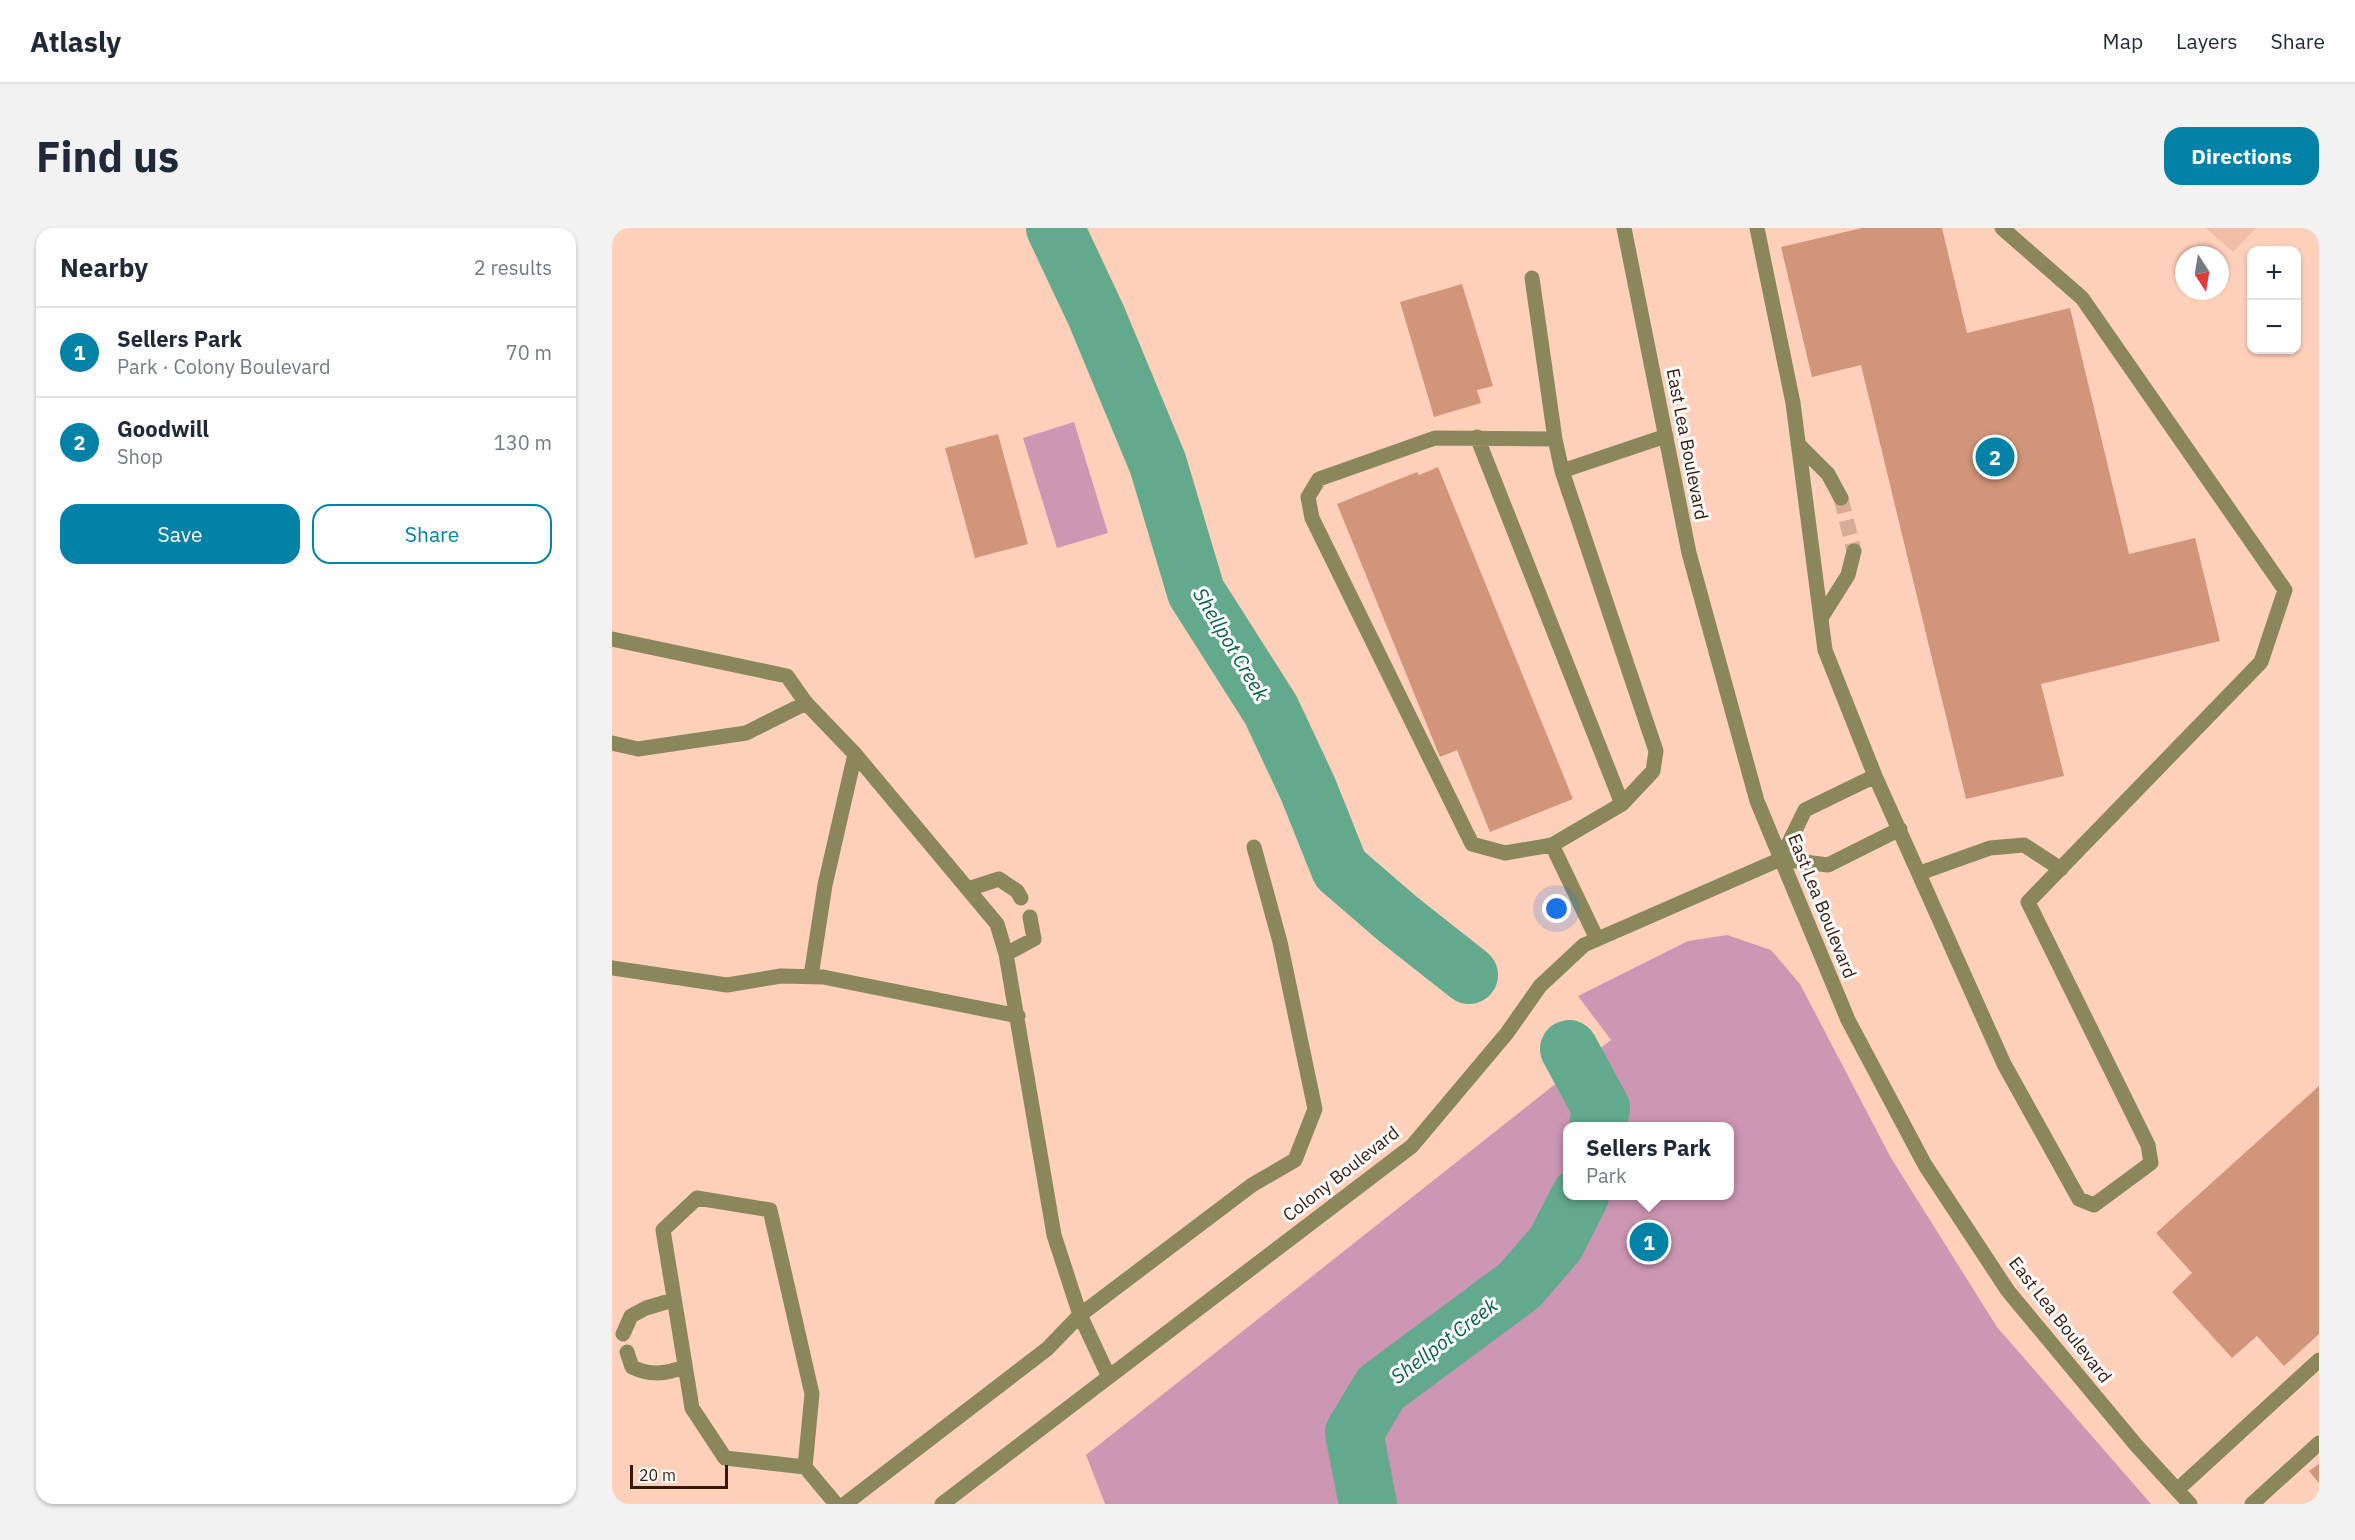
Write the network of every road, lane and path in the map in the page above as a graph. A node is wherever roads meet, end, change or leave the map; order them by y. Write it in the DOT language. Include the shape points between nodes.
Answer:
graph roads {
  1 [pos="1624,228"];
  2 [pos="1757,228"];
  3 [pos="2002,228"];
  4 [pos="1532,278"];
  5 [pos="1666,436"];
  6 [pos="1477,437"];
  7 [pos="1555,438"];
  8 [pos="1798,444"];
  9 [pos="1562,471"];
  10 [pos="1841,498"];
  11 [pos="1854,551"];
  12 [pos="1821,618"];
  13 [pos="612,639"];
  14 [pos="806,703"];
  15 [pos="612,742"];
  16 [pos="855,754"];
  17 [pos="1875,776"];
  18 [pos="1622,804"];
  19 [pos="1900,829"];
  20 [pos="1552,845"];
  21 [pos="1254,847"];
  22 [pos="1781,858"];
  23 [pos="2061,869"];
  24 [pos="1920,873"];
  25 [pos="968,889"];
  26 [pos="1021,898"];
  27 [pos="1030,917"];
  28 [pos="1597,939"];
  29 [pos="1006,954"];
  30 [pos="612,968"];
  31 [pos="811,976"];
  32 [pos="1018,1016"];
  33 [pos="674,1300"];
  34 [pos="1080,1315"];
  35 [pos="623,1334"];
  36 [pos="627,1352"];
  37 [pos="2319,1360"];
  38 [pos="684,1367"];
  39 [pos="1109,1377"];
  40 [pos="2319,1443"];
  41 [pos="805,1467"];
  42 [pos="2177,1490"];
  43 [pos="952,1501"];
  44 [pos="836,1504"];
  45 [pos="845,1504"];
  46 [pos="2190,1504"];
  47 [pos="2252,1504"];
  1 -- 5 [label="street, East Lea Boulevard"];
  2 -- 8 [label="street"];
  3 -- 23 [label="street" via="2082,298 2285,590 2262,662"];
  4 -- 7 [label="street"];
  5 -- 9 [label="street"];
  5 -- 22 [label="street, East Lea Boulevard" via="1692,564 1757,801"];
  6 -- 7 [label="street"];
  6 -- 18 [label="street"];
  6 -- 20 [label="street" via="1434,438 1319,479 1308,496 1312,518 1472,844 1505,853"];
  7 -- 9 [label="street"];
  8 -- 10 [label="street" via="1828,474"];
  8 -- 12 [label="street"];
  9 -- 18 [label="street" via="1656,750 1653,771"];
  11 -- 12 [label="street" via="1848,575"];
  12 -- 17 [label="street" via="1826,650"];
  13 -- 14 [label="street" via="787,676"];
  14 -- 15 [label="street" via="746,733 638,749"];
  14 -- 16 [label="street"];
  16 -- 25 [label="street"];
  16 -- 31 [label="street" via="825,885"];
  17 -- 19 [label="street"];
  17 -- 22 [label="street" via="1805,810"];
  18 -- 20 [label="street"];
  19 -- 22 [label="street" via="1828,865"];
  19 -- 24 [label="street"];
  20 -- 28 [label="street"];
  21 -- 34 [label="street" via="1280,942 1315,1109 1295,1160 1252,1185"];
  22 -- 28 [label="street, Colony Boulevard"];
  22 -- 42 [label="street, East Lea Boulevard" via="1848,1020 1925,1165 2008,1291"];
  23 -- 24 [label="street" via="2024,845 1990,848"];
  23 -- 24 [label="street" via="2028,902 2148,1145 2151,1163 2094,1205 2079,1199 2004,1064"];
  25 -- 26 [label="street" via="999,879"];
  25 -- 29 [label="street" via="998,924"];
  27 -- 29 [label="street" via="1034,939"];
  28 -- 39 [label="street, Colony Boulevard" via="1584,945 1540,986 1507,1033 1412,1146"];
  29 -- 32 [label="street"];
  30 -- 31 [label="street" via="727,985 781,976"];
  31 -- 32 [label="street"];
  32 -- 34 [label="street" via="1054,1235"];
  33 -- 35 [label="street" via="631,1316"];
  33 -- 38 [label="street"];
  33 -- 41 [label="street" via="663,1230 688,1206 697,1198 770,1210 812,1394"];
  34 -- 39 [label="street"];
  34 -- 45 [label="street" via="1047,1349"];
  36 -- 38 [label="street" via="632,1367 642,1372 663,1374"];
  37 -- 42 [label="street"];
  38 -- 41 [label="street" via="692,1408 725,1458"];
  39 -- 43 [label="street, Colony Boulevard"];
  40 -- 47 [label="street"];
  41 -- 44 [label="street"];
  42 -- 46 [label="street, East Lea Boulevard"];
}
